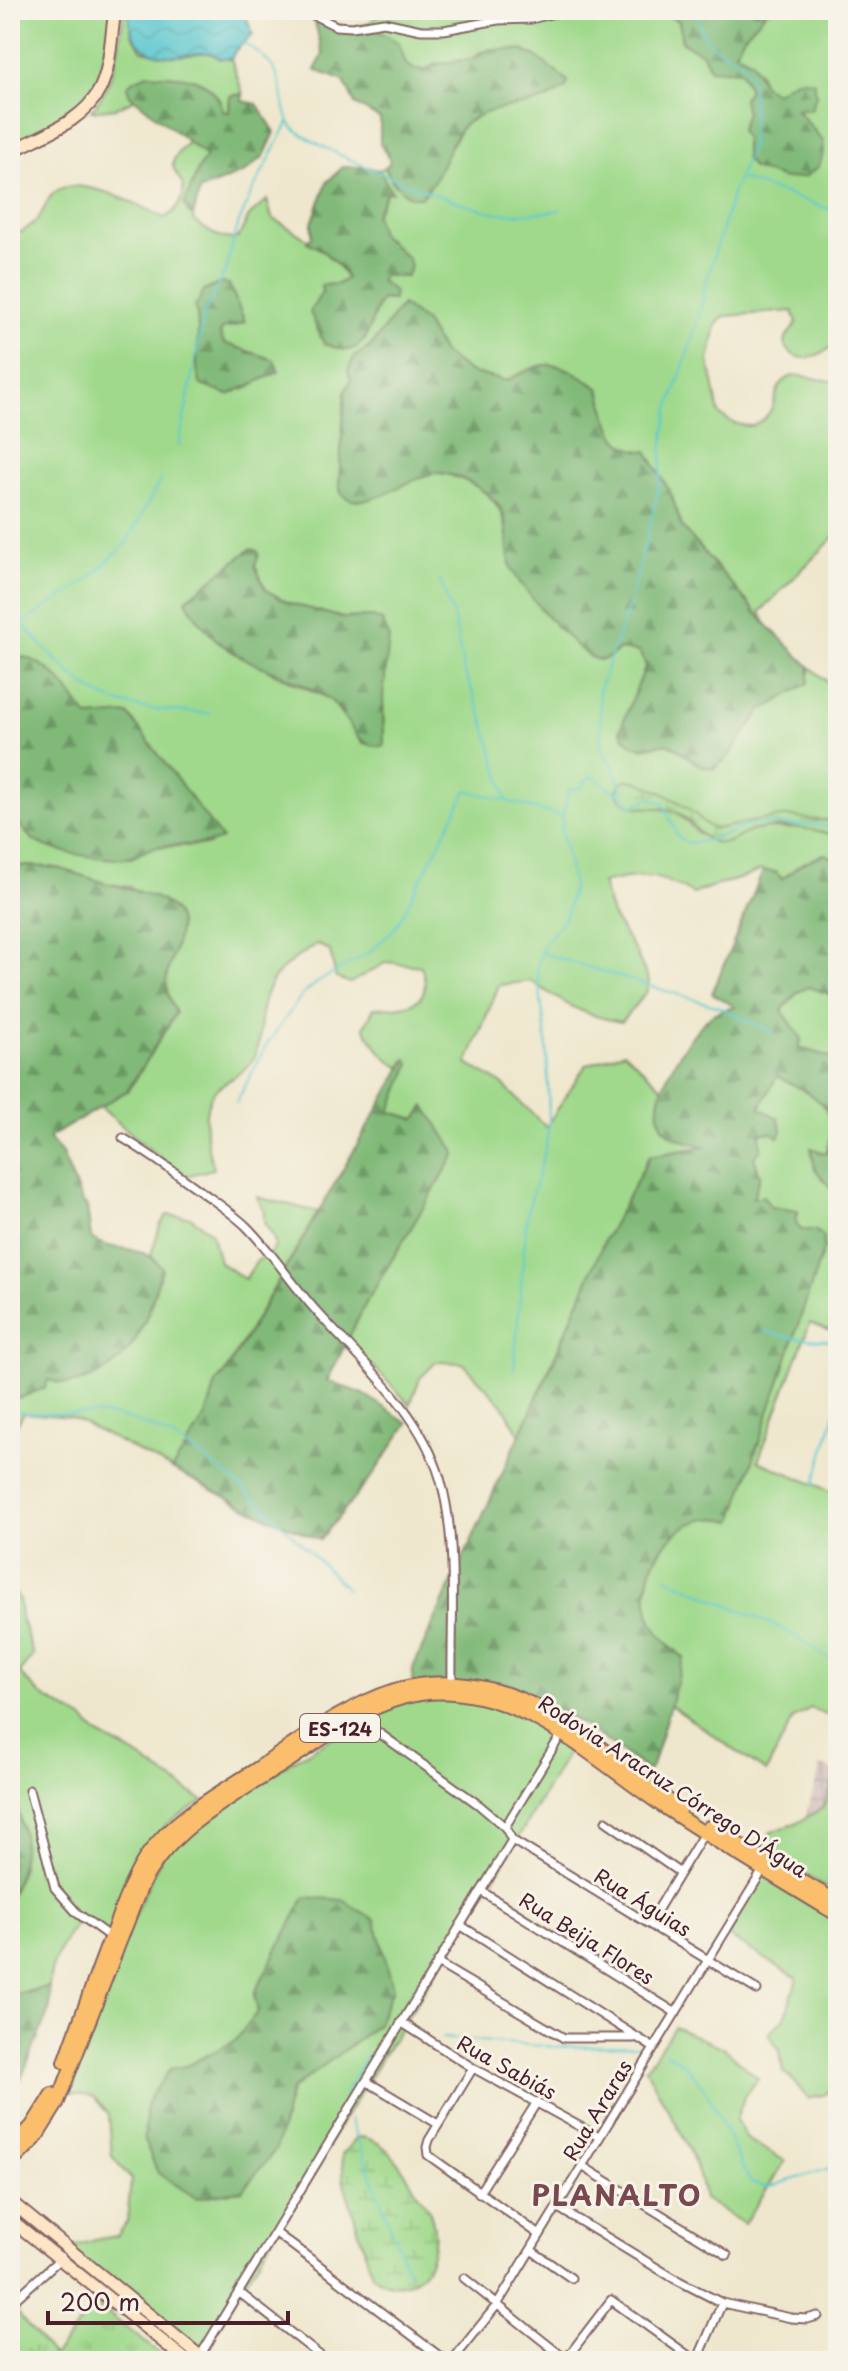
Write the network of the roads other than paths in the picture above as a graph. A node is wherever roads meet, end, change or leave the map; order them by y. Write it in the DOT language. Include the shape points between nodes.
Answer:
graph roads {
  1 [pos="115,10"];
  2 [pos="303,10"];
  3 [pos="566,10"];
  4 [pos="10,152"];
  5 [pos="123,1138"];
  6 [pos="452,1683"];
  7 [pos="357,1717"];
  8 [pos="561,1735"];
  9 [pos="29,1790"];
  10 [pos="606,1821"];
  11 [pos="505,1827"];
  12 [pos="704,1833"];
  13 [pos="512,1840"];
  14 [pos="763,1870"];
  15 [pos="680,1873"];
  16 [pos="481,1891"];
  17 [pos="838,1902"];
  18 [pos="838,1915"];
  19 [pos="649,1924"];
  20 [pos="460,1925"];
  21 [pos="110,1937"];
  22 [pos="708,1961"];
  23 [pos="437,1963"];
  24 [pos="757,1990"];
  25 [pos="676,2013"];
  26 [pos="401,2022"];
  27 [pos="637,2038"];
  28 [pos="654,2048"];
  29 [pos="473,2068"];
  30 [pos="366,2081"];
  31 [pos="537,2102"];
  32 [pos="438,2124"];
  33 [pos="599,2137"];
  34 [pos="10,2149"];
  35 [pos="10,2164"];
  36 [pos="582,2166"];
  37 [pos="479,2193"];
  38 [pos="10,2201"];
  39 [pos="557,2207"];
  40 [pos="10,2219"];
  41 [pos="276,2233"];
  42 [pos="540,2235"];
  43 [pos="70,2249"];
  44 [pos="531,2250"];
  45 [pos="727,2255"];
  46 [pos="59,2260"];
  47 [pos="464,2278"];
  48 [pos="571,2278"];
  49 [pos="240,2293"];
  50 [pos="722,2303"];
  51 [pos="10,2304"];
  52 [pos="497,2305"];
  53 [pos="818,2316"];
  54 [pos="203,2359"];
  55 [pos="567,2360"];
  56 [pos="187,2361"];
  57 [pos="327,2361"];
  58 [pos="446,2361"];
  59 [pos="452,2361"];
  60 [pos="697,2361"];
  1 -- 4 [label="street" via="105,74 89,105 75,118"];
  2 -- 3 [label="street" via="336,26 384,22 421,30 531,19"];
  5 -- 6 [label="street" via="246,1226 411,1418 430,1452 447,1512"];
  6 -- 17 [label="main road, Rodovia Aracruz Córrego D'Água / ES-124" via="500,1692 540,1709 688,1814"];
  6 -- 21 [label="main road, Rodovia Aracruz Córrego D'Água / ES-124" via="398,1689 360,1704 190,1814 162,1837 139,1868"];
  7 -- 8 [label="main road, Rodovia Aracruz Córrego D'Água / ES-124" via="418,1694 468,1694 507,1704"];
  7 -- 11 [label="street"];
  7 -- 35 [label="main road, Rodovia Aracruz Córrego D'Água / ES-124" via="194,1822 160,1854 141,1887 57,2104 35,2139"];
  8 -- 11 [label="street"];
  8 -- 12 [label="main road, Rodovia Aracruz Córrego D'Água / ES-124"];
  9 -- 21 [label="street" via="55,1888 77,1913"];
  10 -- 15 [label="street"];
  11 -- 13 [label="street"];
  12 -- 14 [label="main road, Rodovia Aracruz Córrego D'Água / ES-124"];
  12 -- 15 [label="street"];
  13 -- 16 [label="street"];
  13 -- 19 [label="street, Rua Águias"];
  14 -- 18 [label="main road, Rodovia Aracruz Córrego D'Água / ES-124"];
  14 -- 22 [label="street, Rua Araras"];
  15 -- 19 [label="street"];
  16 -- 20 [label="street"];
  16 -- 25 [label="street, Rua Beija Flores"];
  19 -- 22 [label="street, Rua Águias"];
  20 -- 23 [label="street"];
  20 -- 27 [label="street"];
  21 -- 34 [label="main road, Rodovia Aracruz Córrego D'Água / ES-124" via="48,2103"];
  22 -- 24 [label="street, Rua Águias"];
  22 -- 25 [label="street, Rua Araras"];
  23 -- 26 [label="street"];
  23 -- 27 [label="street" via="564,2038"];
  25 -- 28 [label="street, Rua Araras"];
  26 -- 29 [label="street, Rua Sabiás"];
  26 -- 30 [label="street"];
  27 -- 28 [label="street"];
  28 -- 33 [label="street, Rua Araras"];
  29 -- 31 [label="street, Rua Sabiás"];
  29 -- 32 [label="street"];
  30 -- 32 [label="street"];
  30 -- 41 [label="street"];
  31 -- 33 [label="street, Rua Sabiás"];
  31 -- 37 [label="street"];
  32 -- 37 [label="street" via="428,2155"];
  33 -- 36 [label="street, Rua Araras"];
  36 -- 39 [label="street, Rua Araras"];
  36 -- 45 [label="street"];
  37 -- 42 [label="street"];
  38 -- 43 [label="street"];
  39 -- 42 [label="street, Rua Araras"];
  39 -- 50 [label="street"];
  40 -- 46 [label="street"];
  41 -- 49 [label="street"];
  41 -- 58 [label="street"];
  42 -- 44 [label="street, Rua Araras"];
  43 -- 46 [label="street"];
  43 -- 54 [label="street"];
  44 -- 48 [label="street"];
  44 -- 52 [label="street, Rua Araras"];
  46 -- 51 [label="street"];
  46 -- 56 [label="street"];
  47 -- 52 [label="street"];
  49 -- 54 [label="street"];
  49 -- 57 [label="street"];
  50 -- 53 [label="street" via="791,2318"];
  50 -- 60 [label="street"];
  52 -- 55 [label="street"];
  52 -- 59 [label="street, Rua Araras"];
  55 -- 60 [label="street" via="611,2300"];
}
